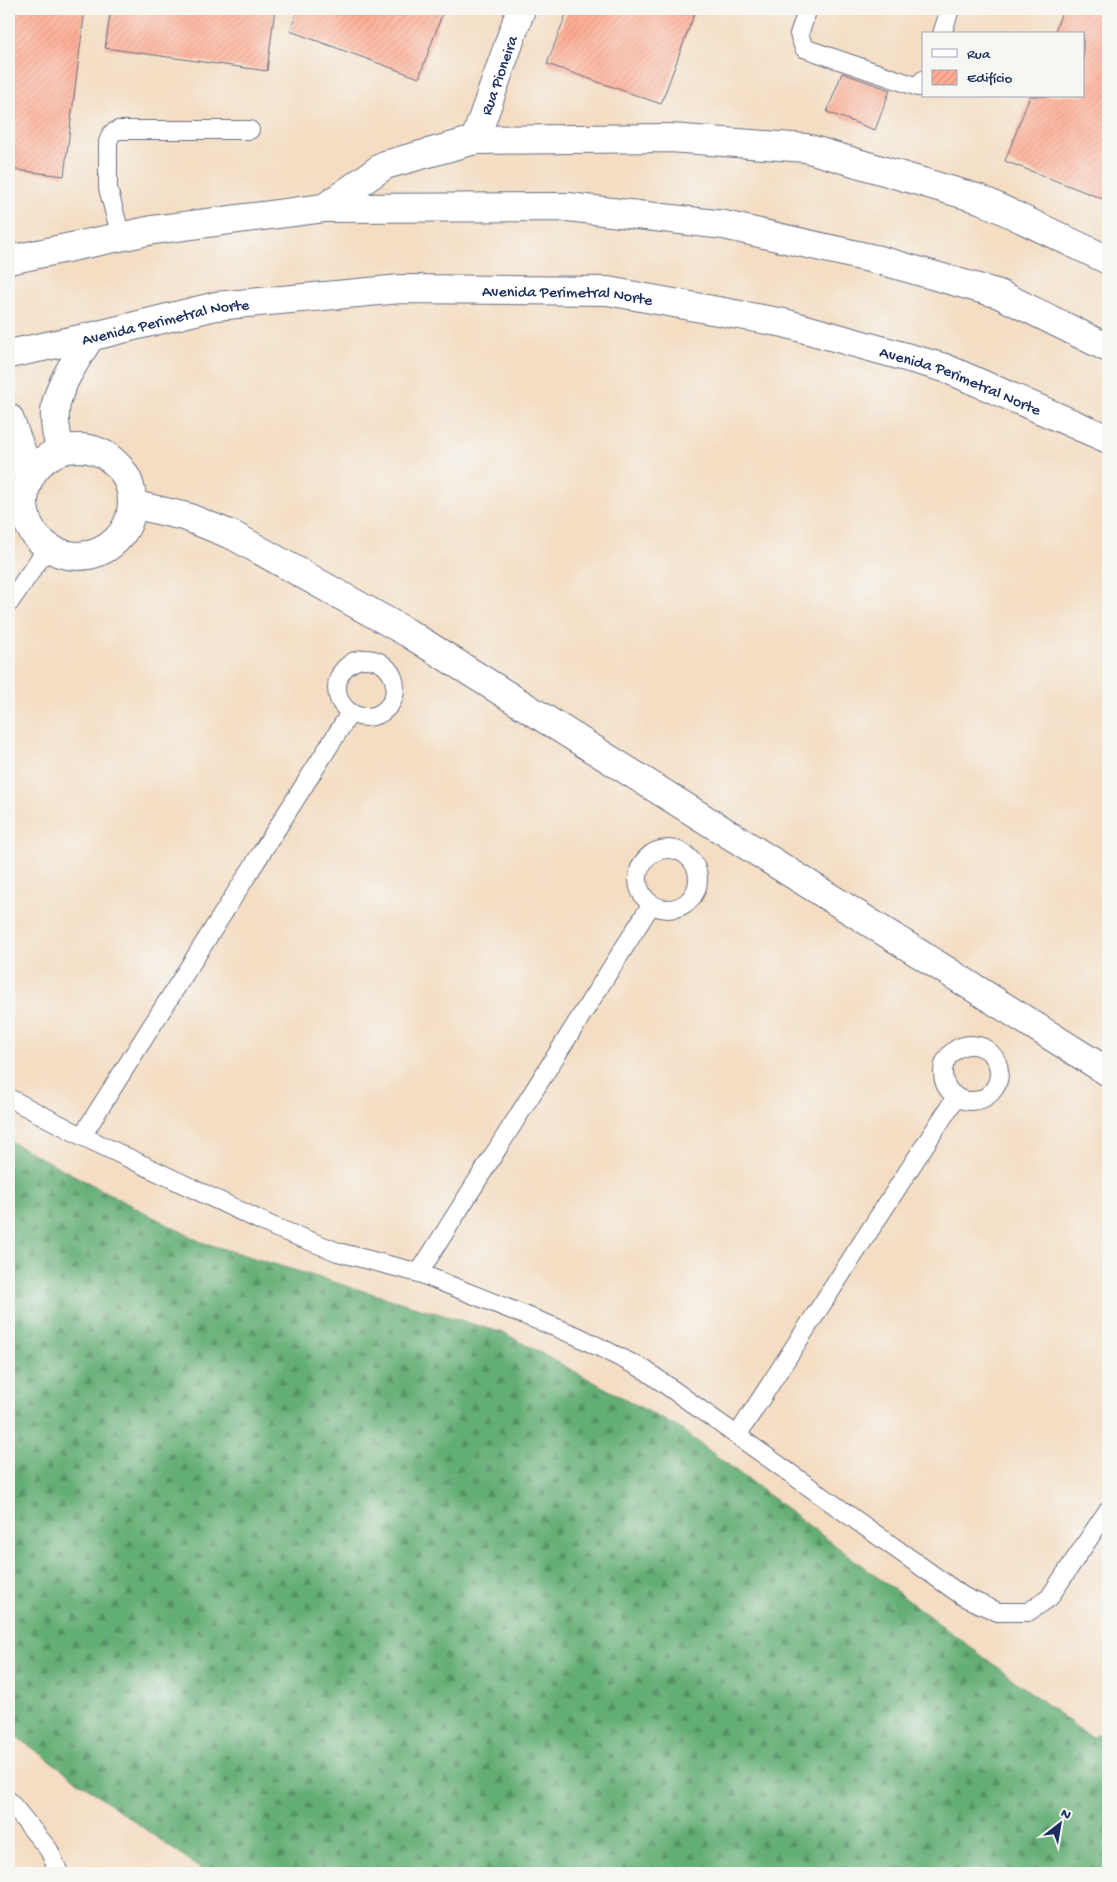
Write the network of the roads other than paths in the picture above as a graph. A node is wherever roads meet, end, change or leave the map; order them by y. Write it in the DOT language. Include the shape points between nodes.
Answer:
graph roads {
  1 [pos="521,9"];
  2 [pos="808,9"];
  3 [pos="950,9"];
  4 [pos="943,32"];
  5 [pos="922,81"];
  6 [pos="250,130"];
  7 [pos="475,140"];
  8 [pos="324,208"];
  9 [pos="121,237"];
  10 [pos="9,260"];
  11 [pos="1108,260"];
  12 [pos="90,337"];
  13 [pos="1108,348"];
  14 [pos="9,354"];
  15 [pos="9,418"];
  16 [pos="1108,439"];
  17 [pos="61,451"];
  18 [pos="20,464"];
  19 [pos="132,504"];
  20 [pos="48,547"];
  21 [pos="9,603"];
  22 [pos="350,713"];
  23 [pos="651,905"];
  24 [pos="1108,1072"];
  25 [pos="956,1097"];
  26 [pos="9,1098"];
  27 [pos="82,1136"];
  28 [pos="419,1273"];
  29 [pos="738,1434"];
  30 [pos="1108,1510"];
  31 [pos="9,1801"];
  32 [pos="59,1873"];
  1 -- 7 [label="main road, Rua Pioneira"];
  2 -- 5 [label="lane" via="799,34 804,48 918,87"];
  3 -- 4 [label="lane"];
  6 -- 9 [label="lane" via="118,130 112,134 108,142 108,188"];
  7 -- 8 [label="main road" via="385,165"];
  7 -- 11 [label="main road" via="670,138 806,148 980,199"];
  8 -- 9 [label="main road"];
  8 -- 13 [label="main road" via="568,207 724,225 883,261 1000,294"];
  9 -- 10 [label="main road"];
  12 -- 14 [label="main road, Avenida Perimetral Norte"];
  12 -- 16 [label="main road, Avenida Perimetral Norte" via="216,306 401,289 608,291 784,323 945,368"];
  12 -- 17 [label="main road" via="64,384 55,410"];
  15 -- 18 [label="main road"];
  17 -- 18 [label="main road" via="36,468"];
  17 -- 19 [label="main road" via="76,448 104,455 125,475"];
  18 -- 20 [label="main road" via="26,516 36,536"];
  19 -- 20 [label="main road" via="122,535 96,554 63,555"];
  19 -- 24 [label="main road" via="187,518 234,536 408,633"];
  20 -- 21 [label="lane"];
  22 -- 27 [label="lane"];
  23 -- 28 [label="lane"];
  25 -- 29 [label="lane"];
  26 -- 27 [label="lane"];
  27 -- 28 [label="lane" via="274,1227 338,1252"];
  28 -- 29 [label="lane" via="577,1336 637,1366"];
  29 -- 30 [label="lane" via="964,1597 998,1612 1028,1612 1049,1598"];
  31 -- 32 [label="lane" via="49,1850"];
}
